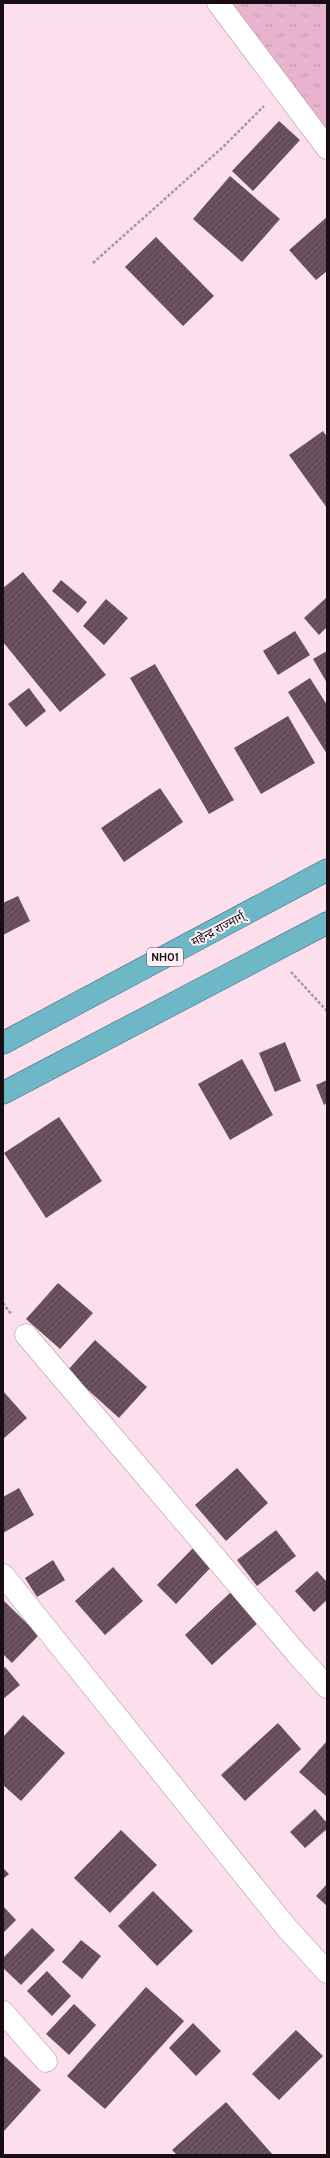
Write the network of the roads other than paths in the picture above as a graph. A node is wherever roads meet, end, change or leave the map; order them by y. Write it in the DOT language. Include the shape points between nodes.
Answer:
graph roads {
  1 [pos="218,3"];
  2 [pos="327,148"];
  3 [pos="327,870"];
  4 [pos="327,923"];
  5 [pos="3,1043"];
  6 [pos="3,1093"];
  7 [pos="26,1335"];
  8 [pos="3,1575"];
  9 [pos="327,1687"];
  10 [pos="327,1972"];
  11 [pos="3,2012"];
  12 [pos="46,2061"];
  1 -- 2 [label="street"];
  3 -- 5 [label="highway, महेन्द्र राज्मार्ग् / NH01"];
  4 -- 6 [label="highway"];
  7 -- 9 [label="street"];
  8 -- 10 [label="street" via="286,1927"];
  11 -- 12 [label="street"];
}
